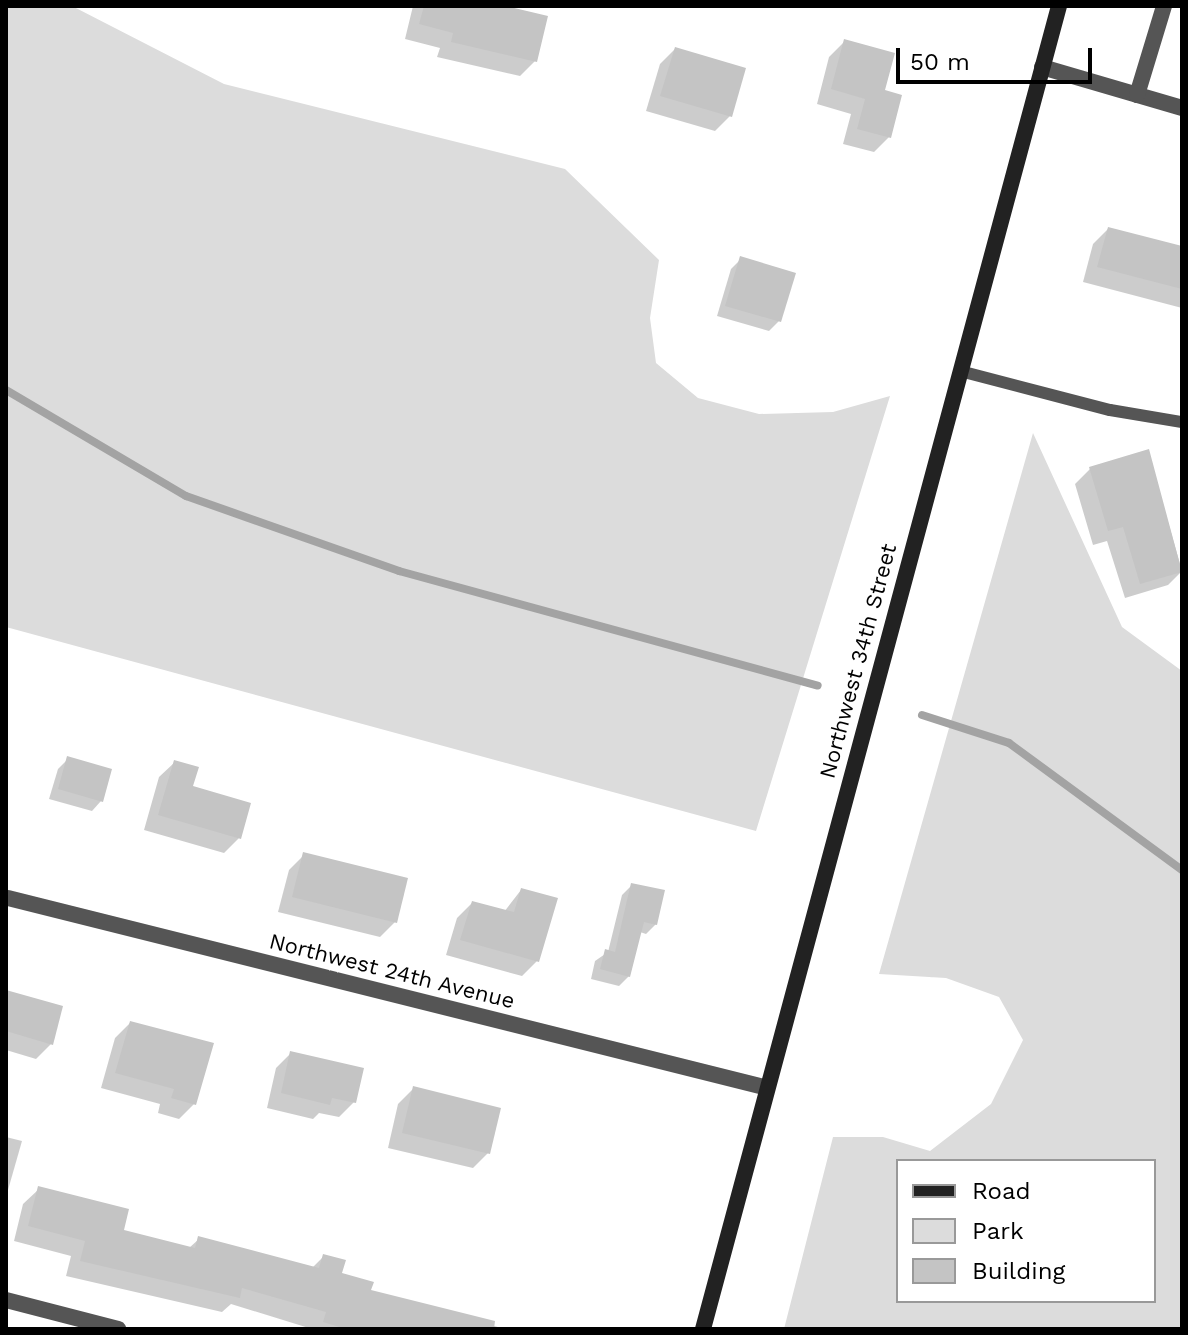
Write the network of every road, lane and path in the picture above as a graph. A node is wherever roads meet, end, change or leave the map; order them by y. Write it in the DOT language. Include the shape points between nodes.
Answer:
graph roads {
  1 [pos="1059,6"];
  2 [pos="1164,6"];
  3 [pos="1042,67"];
  4 [pos="1137,95"];
  5 [pos="1182,108"];
  6 [pos="960,371"];
  7 [pos="1182,422"];
  8 [pos="8,898"];
  9 [pos="764,1087"];
  10 [pos="6,1300"];
  11 [pos="118,1329"];
  12 [pos="703,1329"];
  1 -- 3 [label="main road, Northwest 34th Street"];
  2 -- 4 [label="street"];
  3 -- 4 [label="street"];
  3 -- 6 [label="main road, Northwest 34th Street"];
  4 -- 5 [label="street"];
  6 -- 7 [label="lane" via="1110,410"];
  6 -- 9 [label="main road, Northwest 34th Street"];
  8 -- 9 [label="street, Northwest 24th Avenue"];
  9 -- 12 [label="main road, Northwest 34th Street"];
  10 -- 11 [label="street"];
}
